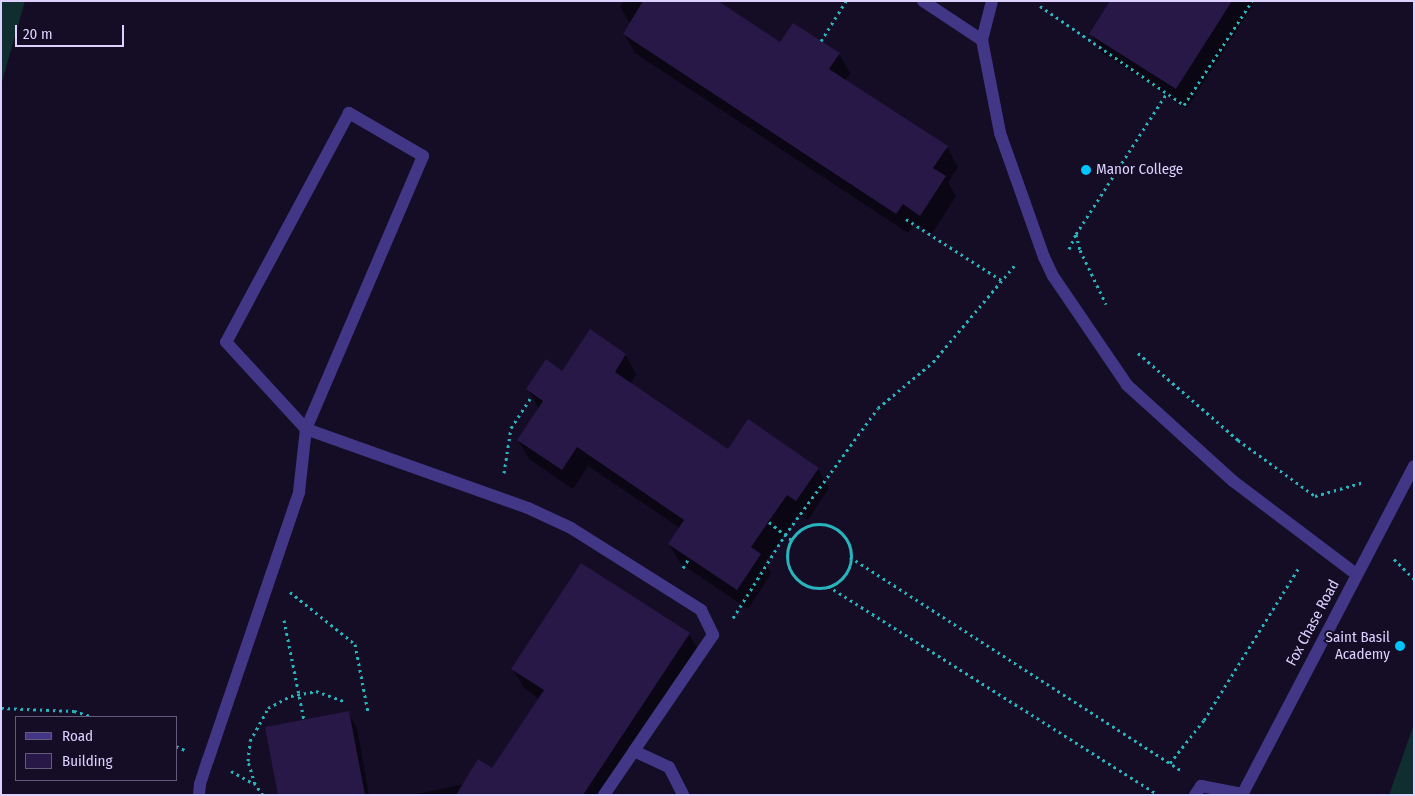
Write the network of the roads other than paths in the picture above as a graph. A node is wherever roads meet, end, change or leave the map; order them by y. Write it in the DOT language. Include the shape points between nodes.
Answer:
graph roads {
  1 [pos="923,1"];
  2 [pos="992,1"];
  3 [pos="982,40"];
  4 [pos="306,429"];
  5 [pos="1414,466"];
  6 [pos="1356,574"];
  7 [pos="634,751"];
  8 [pos="1198,790"];
  9 [pos="1242,794"];
  10 [pos="199,795"];
  11 [pos="604,795"];
  12 [pos="683,795"];
  1 -- 3 [label="street"];
  2 -- 3 [label="street"];
  3 -- 6 [label="street" via="1000,133 1044,257 1053,276 1127,385 1233,481"];
  4 -- 4 [label="street" via="423,156 349,114 226,342"];
  4 -- 7 [label="street" via="528,508 571,528 701,610 713,635"];
  4 -- 10 [label="street" via="299,492 205,768"];
  5 -- 6 [label="street, Fox Chase Road"];
  6 -- 9 [label="street, Fox Chase Road"];
  7 -- 11 [label="street"];
  7 -- 12 [label="street" via="669,767"];
  8 -- 9 [label="street"];
}
